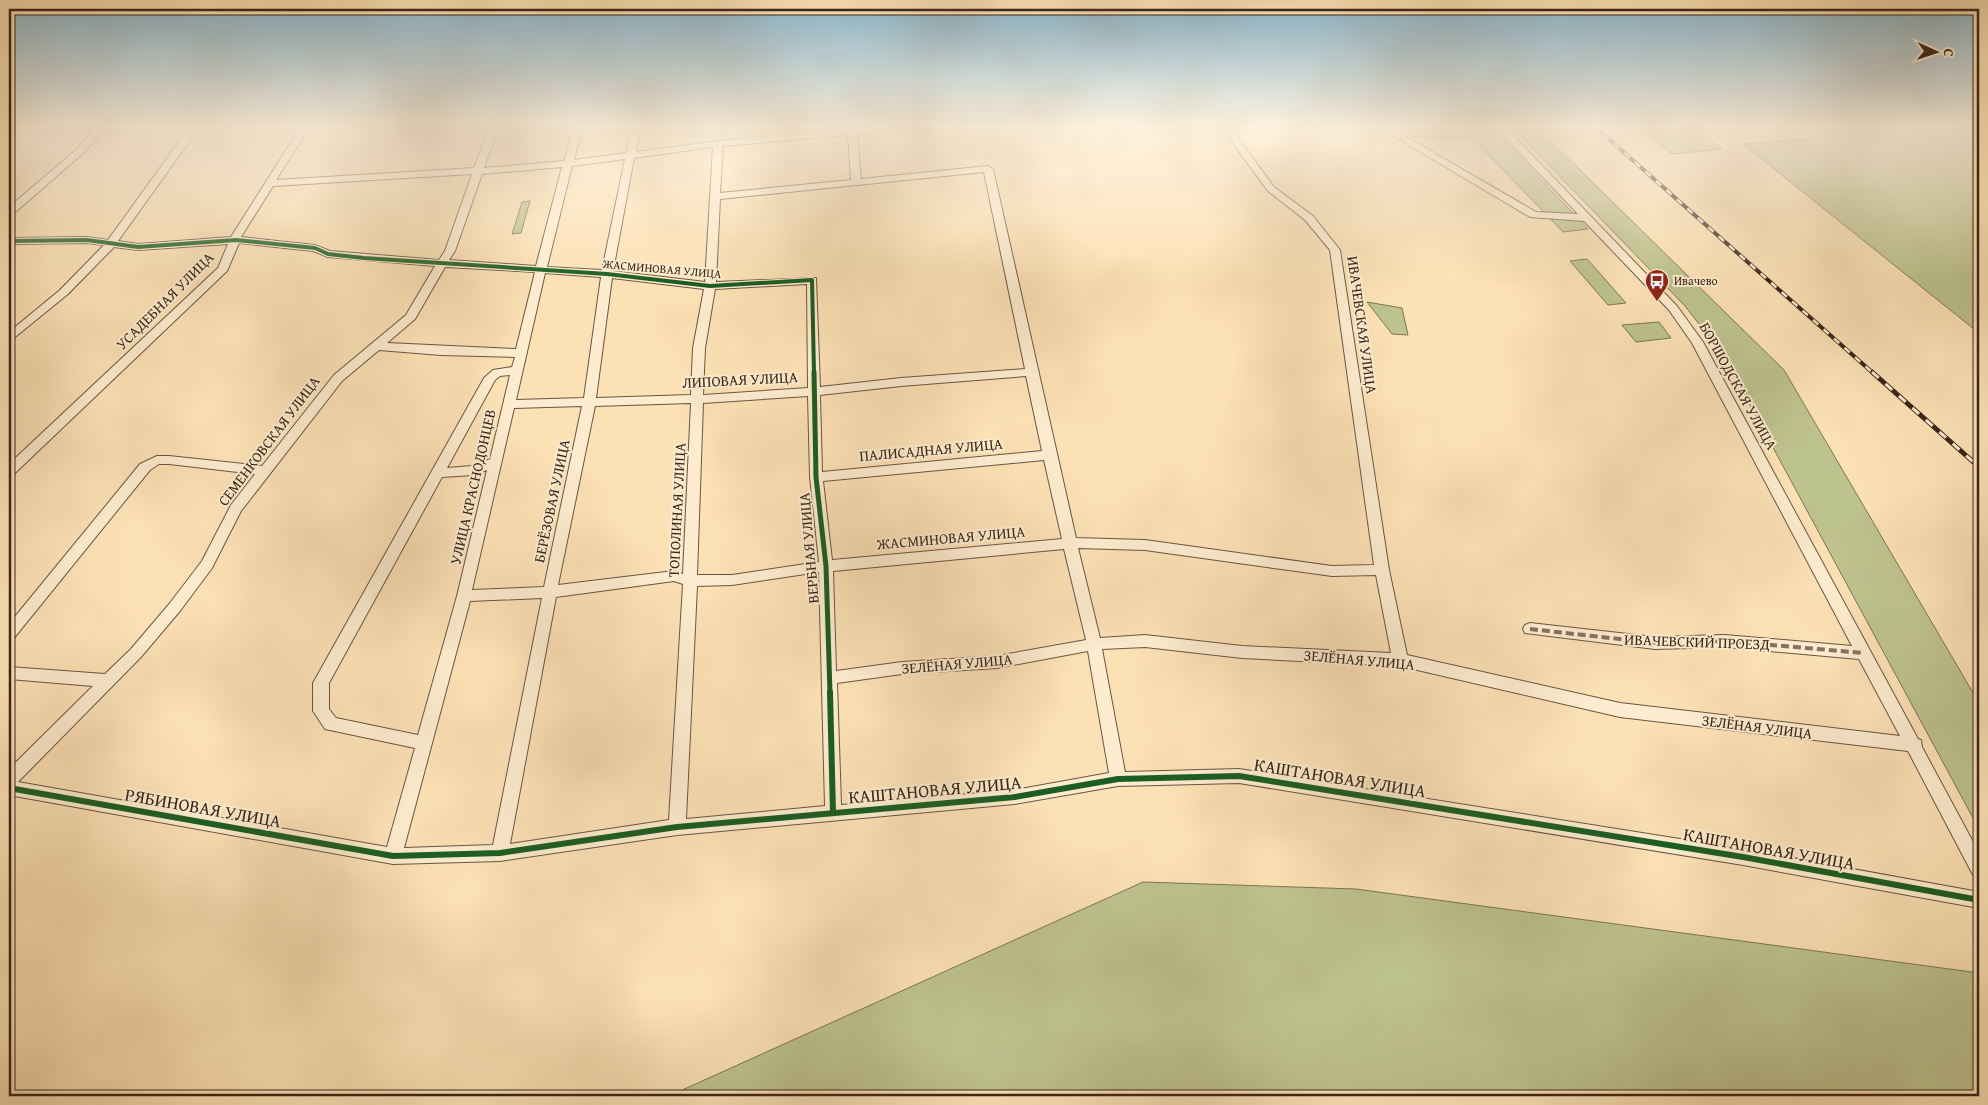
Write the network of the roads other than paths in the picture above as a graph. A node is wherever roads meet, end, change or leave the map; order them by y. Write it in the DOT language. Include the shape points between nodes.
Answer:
graph roads {
  1 [pos="50,177"];
  2 [pos="159,177"];
  3 [pos="273,177"];
  4 [pos="390,177"];
  5 [pos="475,177"];
  6 [pos="565,177"];
  7 [pos="626,177"];
  8 [pos="717,177"];
  9 [pos="855,177"];
  10 [pos="926,177"];
  11 [pos="989,177"];
  12 [pos="1262,177"];
  13 [pos="1468,177"];
  14 [pos="1547,177"];
  15 [pos="269,183"];
  16 [pos="856,184"];
  17 [pos="716,196"];
  18 [pos="9,212"];
  19 [pos="1587,218"];
  20 [pos="236,240"];
  21 [pos="9,242"];
  22 [pos="113,242"];
  23 [pos="444,263"];
  24 [pos="541,269"];
  25 [pos="607,274"];
  26 [pos="812,280"];
  27 [pos="710,286"];
  28 [pos="9,338"];
  29 [pos="376,346"];
  30 [pos="522,353"];
  31 [pos="518,370"];
  32 [pos="1032,372"];
  33 [pos="815,392"];
  34 [pos="698,399"];
  35 [pos="589,403"];
  36 [pos="510,404"];
  37 [pos="1048,455"];
  38 [pos="497,461"];
  39 [pos="266,470"];
  40 [pos="9,471"];
  41 [pos="438,473"];
  42 [pos="816,477"];
  43 [pos="1070,543"];
  44 [pos="826,566"];
  45 [pos="1382,570"];
  46 [pos="689,582"];
  47 [pos="550,592"];
  48 [pos="464,596"];
  49 [pos="1530,629"];
  50 [pos="9,634"];
  51 [pos="1094,644"];
  52 [pos="1864,653"];
  53 [pos="1400,660"];
  54 [pos="9,673"];
  55 [pos="829,678"];
  56 [pos="108,681"];
  57 [pos="424,743"];
  58 [pos="1915,746"];
  59 [pos="1118,779"];
  60 [pos="9,780"];
  61 [pos="9,788"];
  62 [pos="833,813"];
  63 [pos="677,827"];
  64 [pos="500,853"];
  65 [pos="393,856"];
  66 [pos="1979,869"];
  67 [pos="1979,900"];
  1 -- 18 [label="street"];
  2 -- 22 [label="street"];
  3 -- 15 [label="street, УСАДЕБНАЯ УЛИЦА"];
  4 -- 15 [label="street"];
  5 -- 23 [label="street, СЕМЕНКОВСКАЯ УЛИЦА"];
  6 -- 24 [label="street, УЛИЦА КРАСНОДОНЦЕВ"];
  7 -- 25 [label="street, БЕРЁЗОВАЯ УЛИЦА"];
  8 -- 17 [label="street, ТОПОЛИНАЯ УЛИЦА"];
  9 -- 16 [label="street"];
  10 -- 16 [label="street"];
  11 -- 32 [label="street"];
  12 -- 45 [label="street, ИВАЧЕВСКАЯ УЛИЦА" via="1280,198 1309,218 1335,250"];
  13 -- 19 [label="street" via="1534,215"];
  14 -- 19 [label="street, БОРШОДСКАЯ УЛИЦА"];
  15 -- 20 [label="street, УСАДЕБНАЯ УЛИЦА"];
  16 -- 17 [label="street"];
  17 -- 27 [label="street, ТОПОЛИНАЯ УЛИЦА"];
  19 -- 52 [label="street, БОРШОДСКАЯ УЛИЦА" via="1673,308 1709,361"];
  20 -- 22 [label="street, ЖАСМИНОВАЯ УЛИЦА" via="138,246"];
  20 -- 23 [label="street, ЖАСМИНОВАЯ УЛИЦА" via="315,248 328,254"];
  20 -- 40 [label="street, УСАДЕБНАЯ УЛИЦА" via="223,269"];
  21 -- 22 [label="street, ЖАСМИНОВАЯ УЛИЦА"];
  22 -- 28 [label="street" via="64,292"];
  23 -- 24 [label="street, ЖАСМИНОВАЯ УЛИЦА"];
  23 -- 29 [label="street, СЕМЕНКОВСКАЯ УЛИЦА" via="429,282 410,317"];
  24 -- 25 [label="street, ЖАСМИНОВАЯ УЛИЦА"];
  24 -- 30 [label="street, УЛИЦА КРАСНОДОНЦЕВ"];
  25 -- 27 [label="street, ЖАСМИНОВАЯ УЛИЦА"];
  25 -- 35 [label="street, БЕРЁЗОВАЯ УЛИЦА"];
  26 -- 27 [label="street, ЖАСМИНОВАЯ УЛИЦА"];
  26 -- 33 [label="street, ВЕРБНАЯ УЛИЦА"];
  27 -- 34 [label="street, ТОПОЛИНАЯ УЛИЦА" via="699,348"];
  29 -- 30 [label="street" via="441,352"];
  29 -- 39 [label="street, СЕМЕНКОВСКАЯ УЛИЦА" via="338,378"];
  30 -- 31 [label="street, УЛИЦА КРАСНОДОНЦЕВ"];
  31 -- 36 [label="street, УЛИЦА КРАСНОДОНЦЕВ"];
  31 -- 41 [label="street" via="497,373 490,378"];
  32 -- 33 [label="street, ЛИПОВАЯ УЛИЦА"];
  32 -- 37 [label="street"];
  33 -- 34 [label="street, ЛИПОВАЯ УЛИЦА"];
  33 -- 42 [label="street, ВЕРБНАЯ УЛИЦА"];
  34 -- 35 [label="street, ЛИПОВАЯ УЛИЦА"];
  34 -- 46 [label="street, ТОПОЛИНАЯ УЛИЦА"];
  35 -- 36 [label="street, ЛИПОВАЯ УЛИЦА"];
  35 -- 47 [label="street, БЕРЁЗОВАЯ УЛИЦА"];
  36 -- 38 [label="street, УЛИЦА КРАСНОДОНЦЕВ"];
  37 -- 42 [label="street, ПАЛИСАДНАЯ УЛИЦА"];
  37 -- 43 [label="street"];
  38 -- 41 [label="street" via="474,470"];
  38 -- 48 [label="street, УЛИЦА КРАСНОДОНЦЕВ"];
  39 -- 50 [label="street" via="169,460 157,460 145,467"];
  39 -- 56 [label="street, СЕМЕНКОВСКАЯ УЛИЦА" via="236,508 208,564 147,640"];
  41 -- 57 [label="street" via="321,683 320,711 332,724"];
  42 -- 44 [label="street, ВЕРБНАЯ УЛИЦА"];
  43 -- 44 [label="street, ЖАСМИНОВАЯ УЛИЦА"];
  43 -- 45 [label="street, ЖАСМИНОВАЯ УЛИЦА" via="1146,546 1332,571"];
  43 -- 51 [label="street"];
  44 -- 46 [label="street, ЖАСМИНОВАЯ УЛИЦА" via="732,580"];
  44 -- 55 [label="street, ВЕРБНАЯ УЛИЦА"];
  45 -- 53 [label="street, ИВАЧЕВСКАЯ УЛИЦА"];
  46 -- 47 [label="street, ЖАСМИНОВАЯ УЛИЦА" via="674,576"];
  46 -- 63 [label="street, ТОПОЛИНАЯ УЛИЦА"];
  47 -- 48 [label="street, ЖАСМИНОВАЯ УЛИЦА"];
  47 -- 64 [label="street, БЕРЁЗОВАЯ УЛИЦА"];
  48 -- 57 [label="street, УЛИЦА КРАСНОДОНЦЕВ"];
  49 -- 52 [label="street, ИВАЧЕВСКИЙ ПРОЕЗД" via="1655,643 1725,641"];
  51 -- 53 [label="street, ЗЕЛЁНАЯ УЛИЦА" via="1146,641 1242,652"];
  51 -- 55 [label="street, ЗЕЛЁНАЯ УЛИЦА" via="997,662 902,668"];
  51 -- 59 [label="street"];
  52 -- 58 [label="street, БОРШОДСКАЯ УЛИЦА"];
  53 -- 58 [label="street, ЗЕЛЁНАЯ УЛИЦА" via="1620,710"];
  54 -- 56 [label="street"];
  55 -- 62 [label="street, ВЕРБНАЯ УЛИЦА"];
  56 -- 60 [label="street, СЕМЕНКОВСКАЯ УЛИЦА"];
  57 -- 65 [label="street, УЛИЦА КРАСНОДОНЦЕВ"];
  58 -- 66 [label="street, БОРШОДСКАЯ УЛИЦА"];
  59 -- 62 [label="street, КАШТАНОВАЯ УЛИЦА" via="1015,797"];
  59 -- 67 [label="street, КАШТАНОВАЯ УЛИЦА" via="1239,776 1743,857"];
  61 -- 65 [label="street, РЯБИНОВАЯ УЛИЦА"];
  62 -- 63 [label="street, КАШТАНОВАЯ УЛИЦА"];
  63 -- 64 [label="street, КАШТАНОВАЯ УЛИЦА"];
  64 -- 65 [label="street, КАШТАНОВАЯ УЛИЦА"];
}
